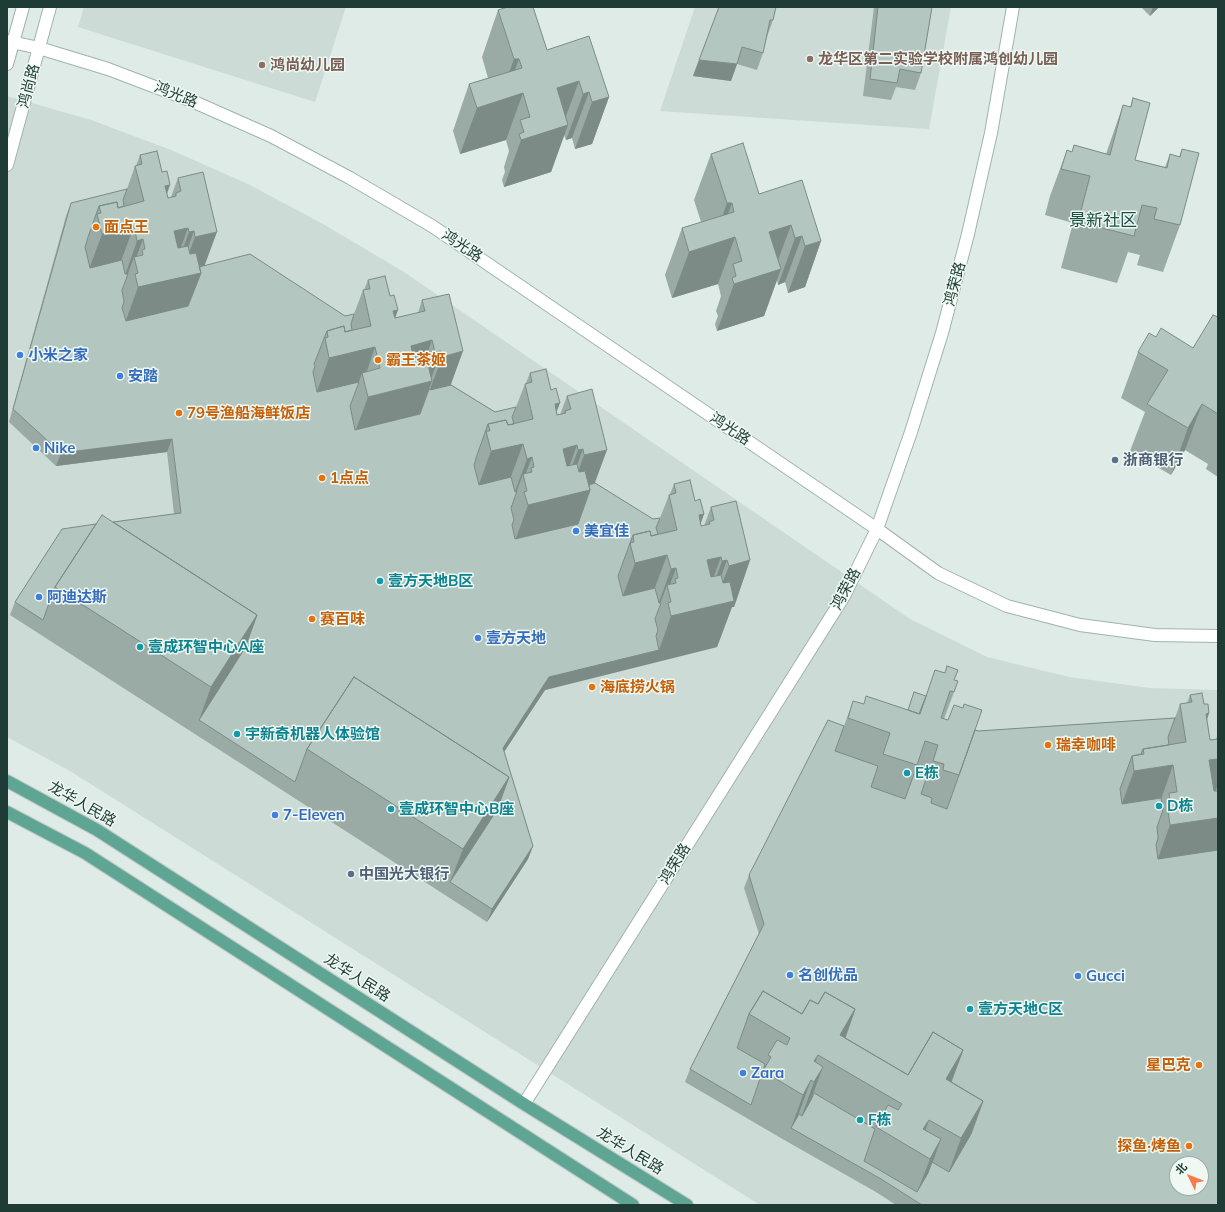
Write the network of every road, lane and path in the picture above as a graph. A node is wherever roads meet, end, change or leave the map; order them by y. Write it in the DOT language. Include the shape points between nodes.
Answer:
graph roads {
  1 [pos="23,7"];
  2 [pos="50,7"];
  3 [pos="1013,7"];
  4 [pos="10,41"];
  5 [pos="39,48"];
  6 [pos="7,64"];
  7 [pos="7,165"];
  8 [pos="877,529"];
  9 [pos="1218,636"];
  10 [pos="7,781"];
  11 [pos="7,812"];
  12 [pos="524,1104"];
  13 [pos="633,1205"];
  14 [pos="687,1205"];
  1 -- 4 [label="street, 鸿尚路"];
  2 -- 5 [label="street, 鸿尚路"];
  3 -- 8 [label="street, 鸿荣路" via="991,134 968,234 942,333"];
  4 -- 5 [label="street, 鸿光路"];
  4 -- 6 [label="street, 鸿尚路"];
  5 -- 7 [label="street, 鸿尚路"];
  5 -- 8 [label="street, 鸿光路" via="108,69 192,101 271,136 350,178 432,226"];
  8 -- 9 [label="street, 鸿光路" via="938,573 1006,606 1080,625 1155,635"];
  8 -- 12 [label="street, 鸿荣路" via="844,596"];
  10 -- 12 [label="main road, 龙华人民路" via="96,830"];
  11 -- 13 [label="main road" via="85,853"];
  12 -- 14 [label="main road, 龙华人民路"];
}
